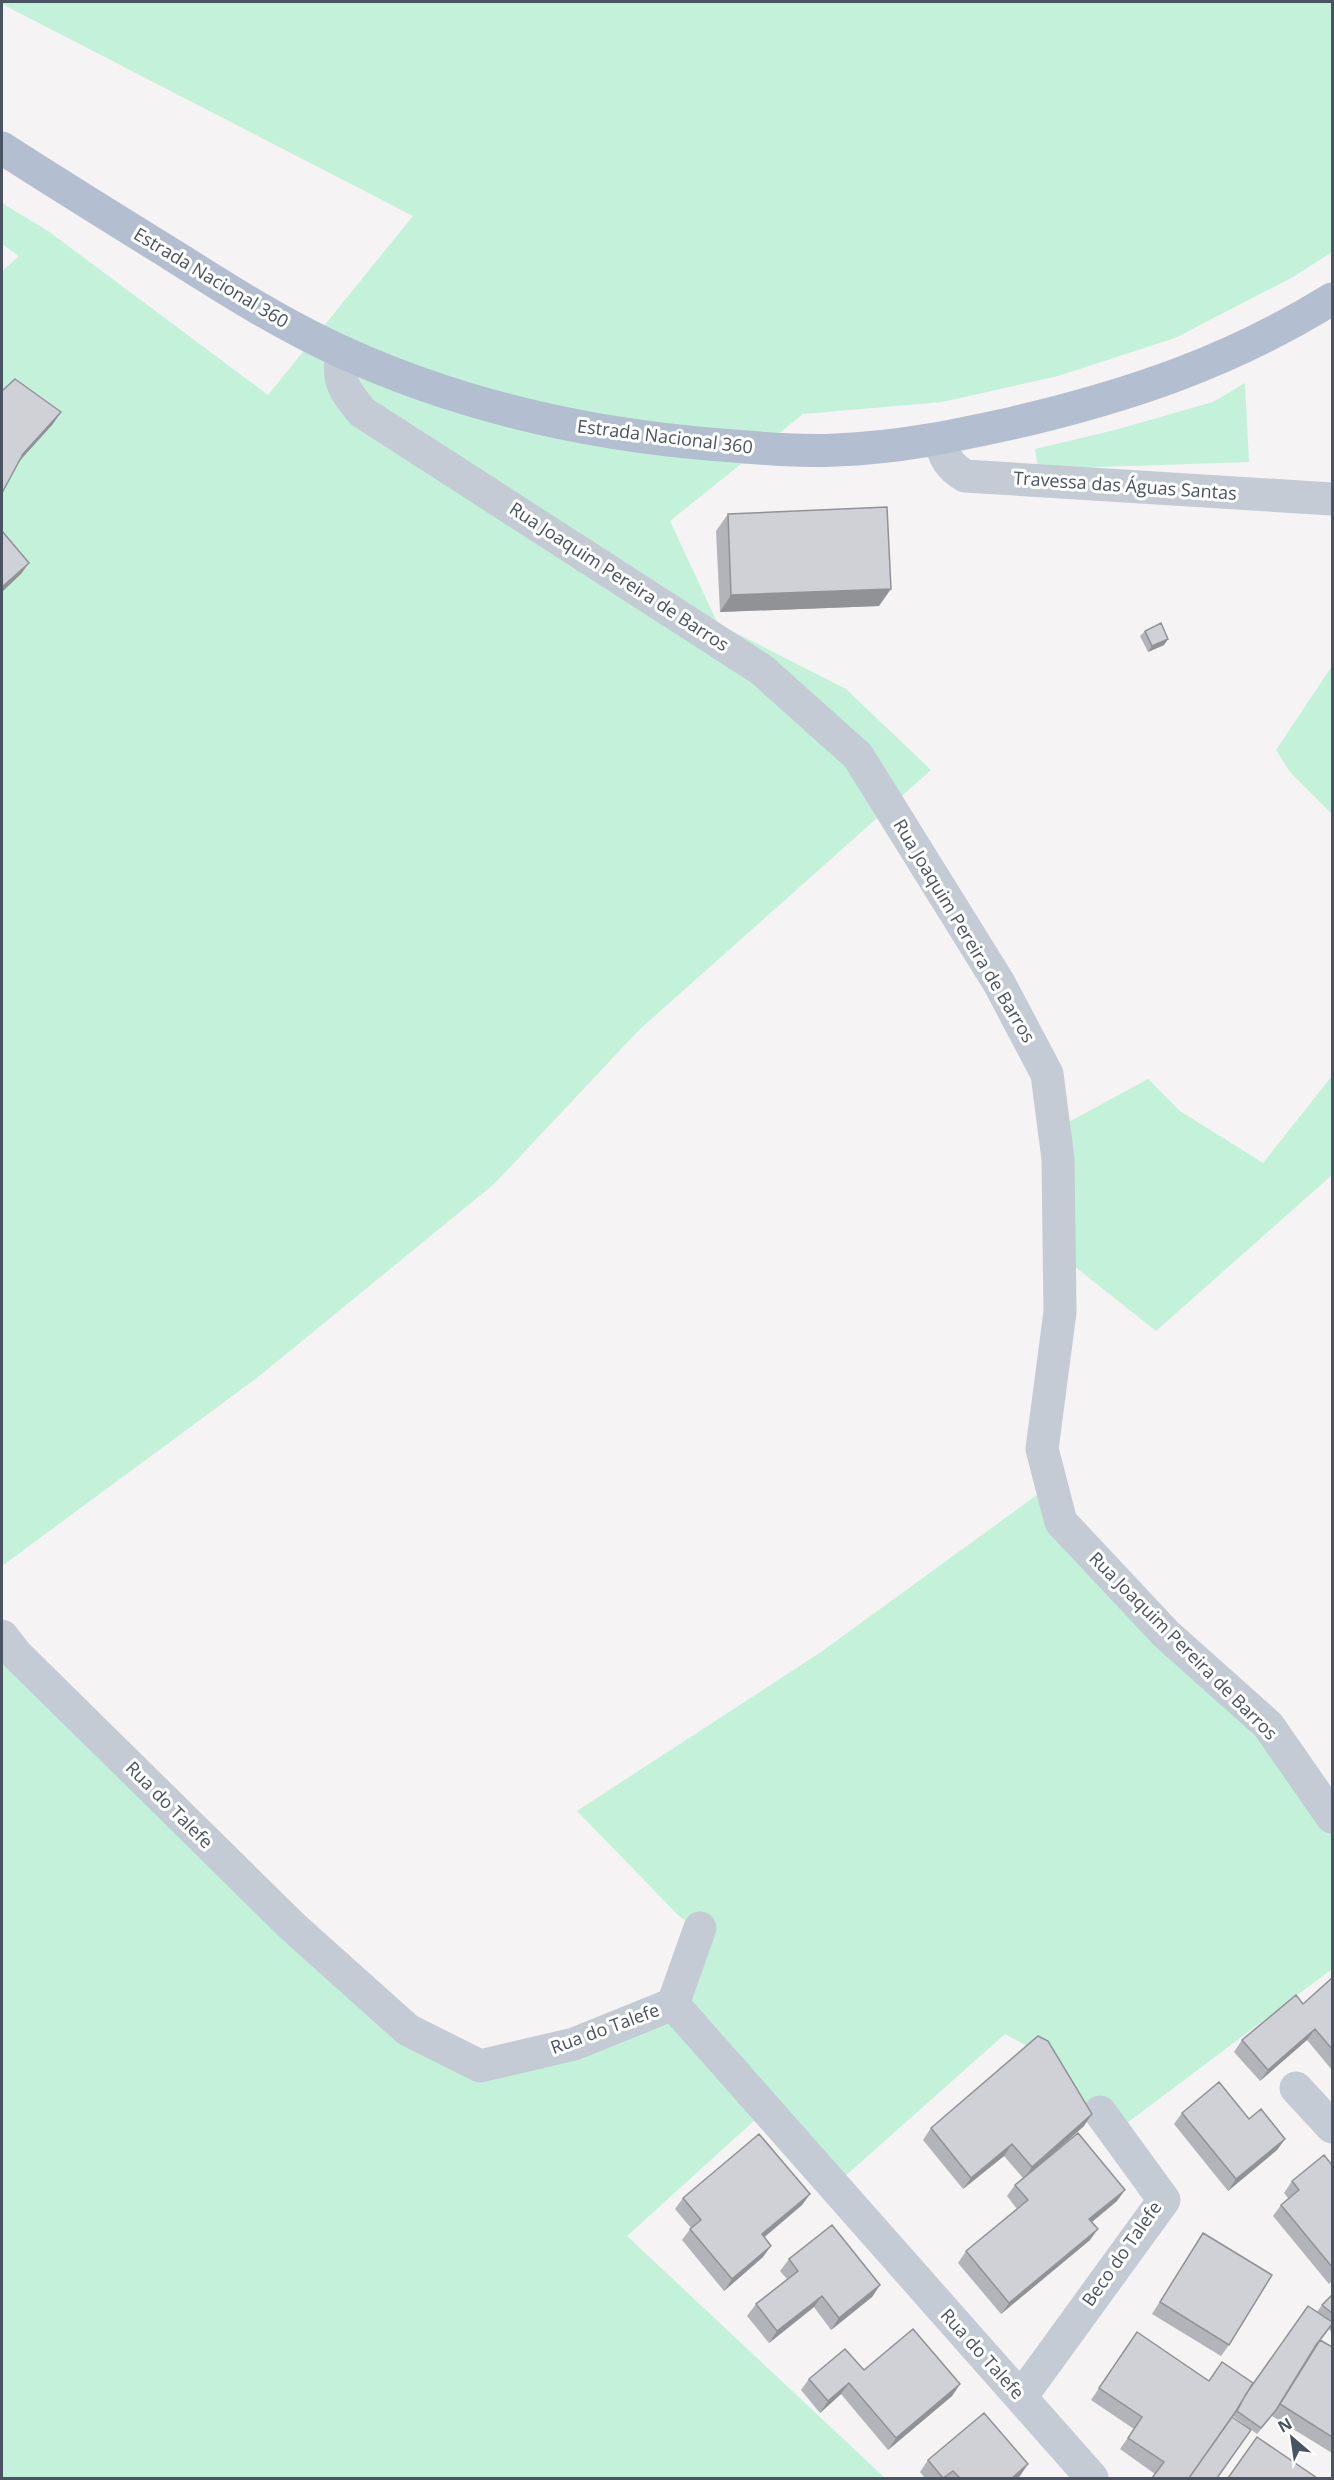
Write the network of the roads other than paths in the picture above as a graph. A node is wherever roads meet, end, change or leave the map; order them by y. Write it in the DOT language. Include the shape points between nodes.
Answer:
graph roads {
  1 [pos="2,148"];
  2 [pos="1332,299"];
  3 [pos="342,352"];
  4 [pos="941,439"];
  5 [pos="1332,499"];
  6 [pos="2,1636"];
  7 [pos="1332,1817"];
  8 [pos="700,1928"];
  9 [pos="673,2004"];
  10 [pos="1296,2088"];
  11 [pos="1100,2112"];
  12 [pos="1332,2127"];
  13 [pos="1021,2397"];
  14 [pos="1092,2478"];
  1 -- 3 [label="main road, Estrada Nacional 360" via="260,310"];
  2 -- 4 [label="main road, Estrada Nacional 360" via="1215,361 1160,382 1056,413"];
  3 -- 4 [label="main road, Estrada Nacional 360" via="496,408 632,436 764,449 832,450"];
  3 -- 7 [label="street, Rua Joaquim Pereira de Barros" via="342,386 362,412 762,670 858,756 999,983 1047,1074 1058,1159 1060,1312 1042,1449 1061,1522 1166,1634 1268,1725"];
  4 -- 5 [label="street, Travessa das Águas Santas" via="951,467 965,476"];
  6 -- 9 [label="street, Rua do Talefe" via="293,1927 408,2030 480,2066 574,2044"];
  8 -- 9 [label="street"];
  9 -- 13 [label="street, Rua do Talefe"];
  10 -- 12 [label="street"];
  11 -- 13 [label="street, Beco do Talefe" via="1164,2200"];
  13 -- 14 [label="street, Rua do Talefe"];
}
